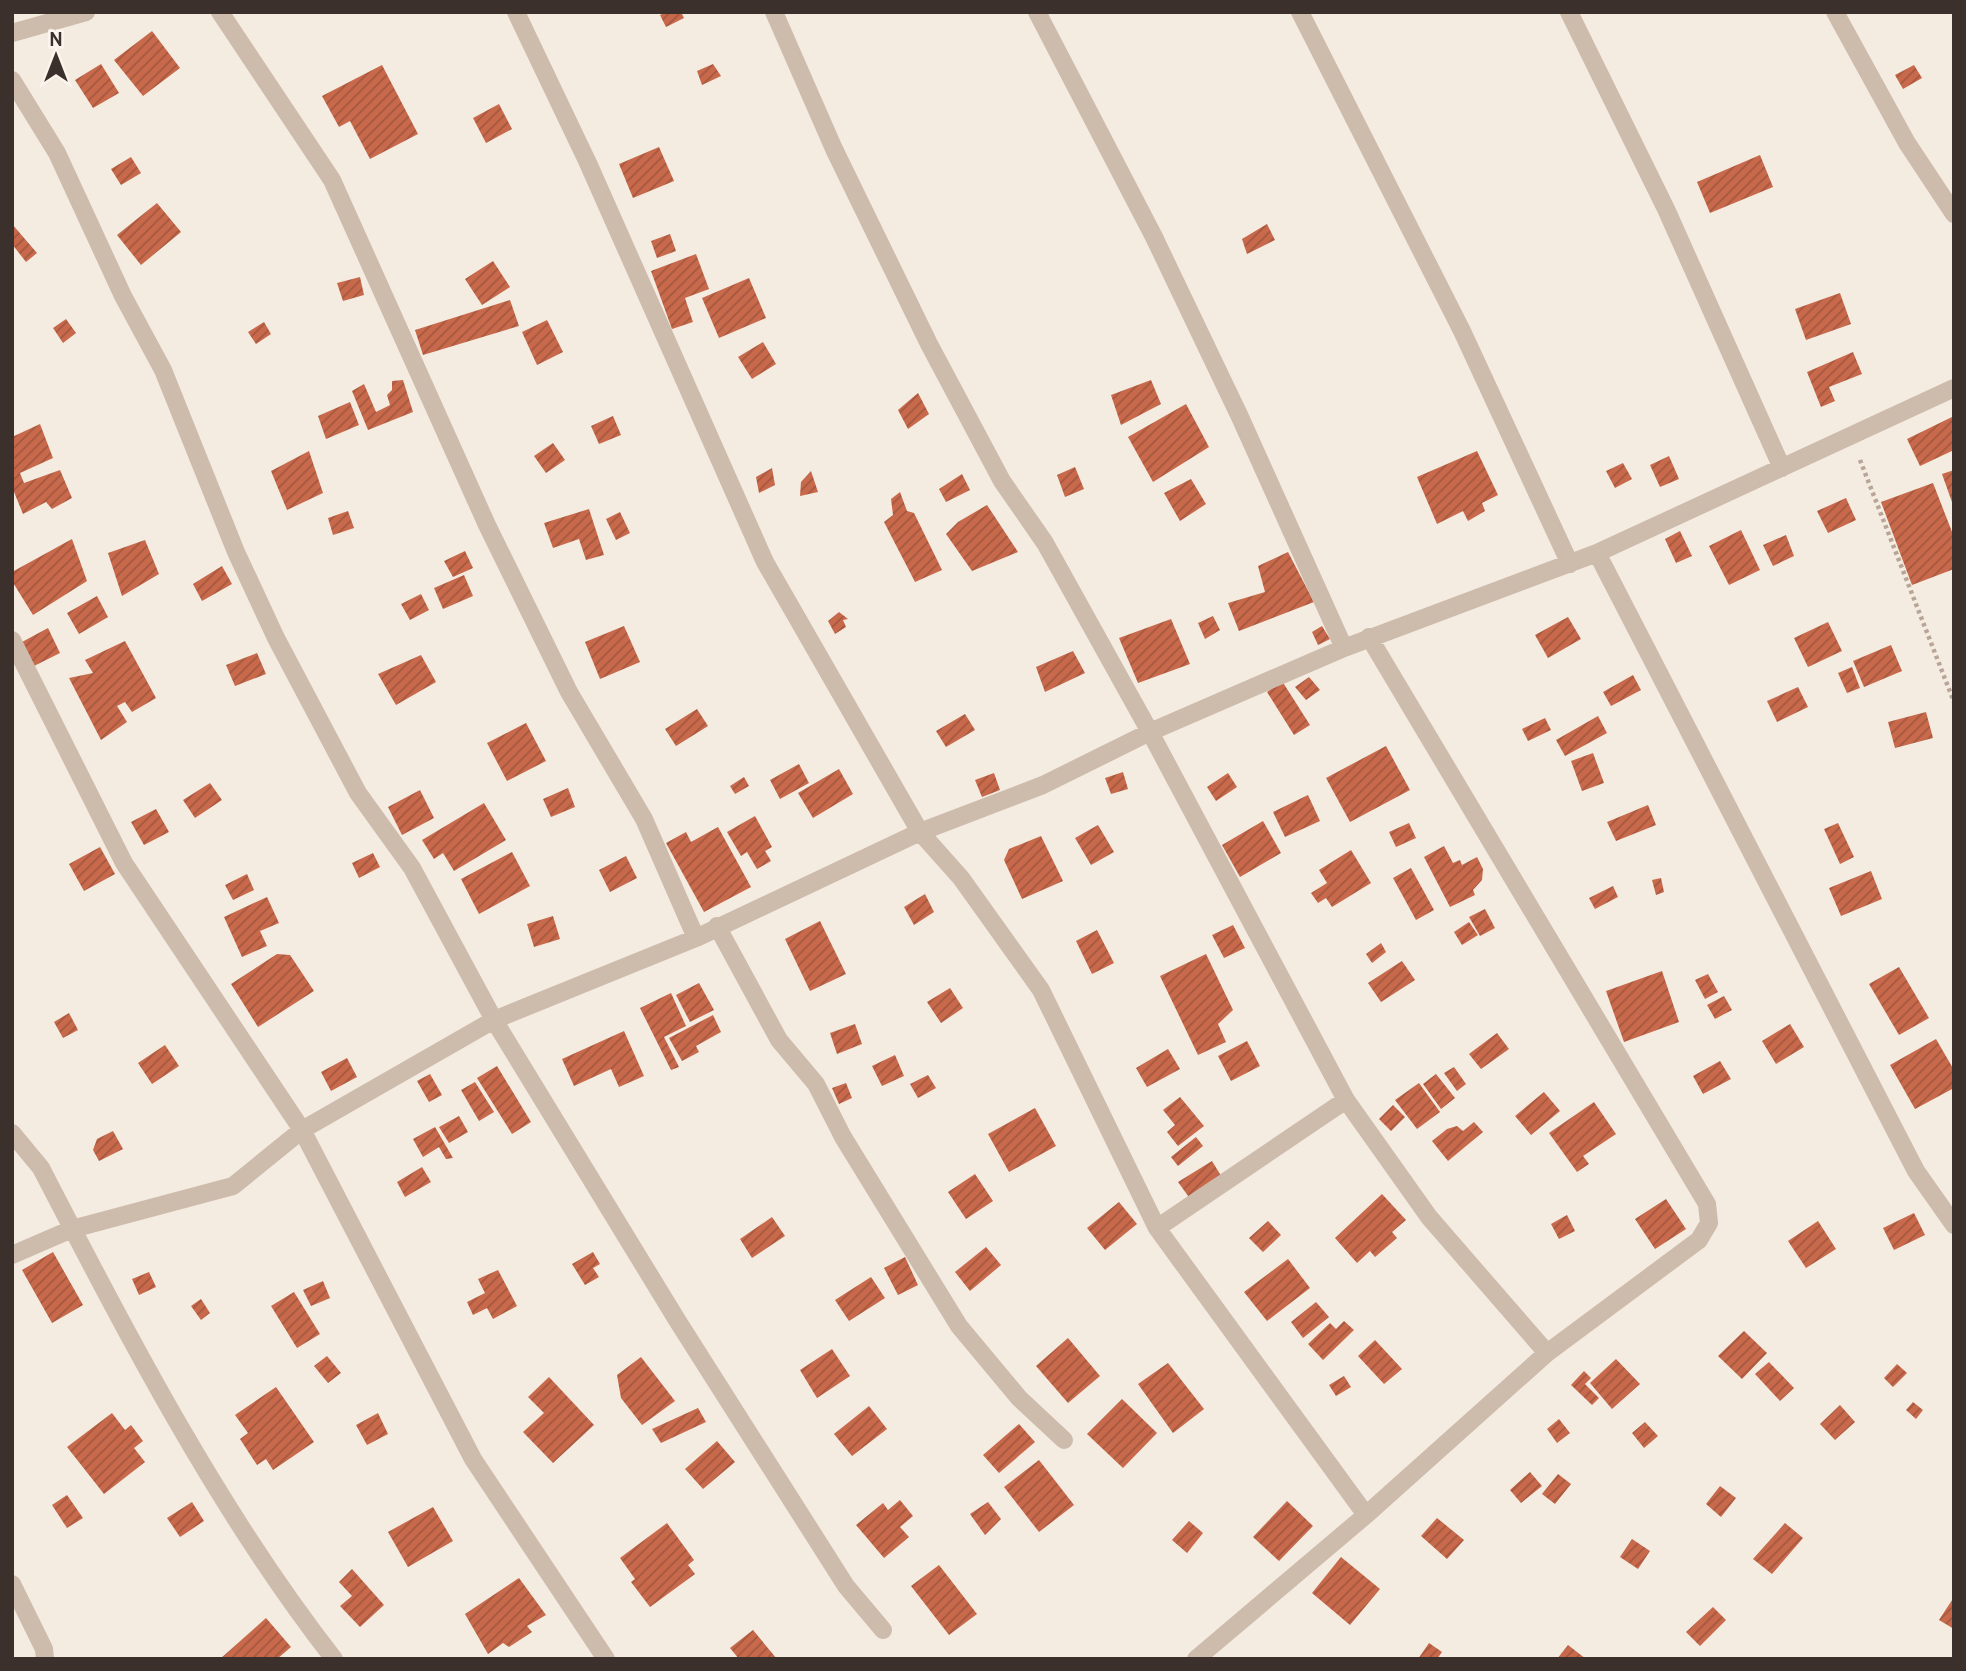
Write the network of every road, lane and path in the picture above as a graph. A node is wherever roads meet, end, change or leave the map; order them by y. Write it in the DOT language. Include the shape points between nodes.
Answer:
graph roads {
  1 [pos="86,12"];
  2 [pos="220,12"];
  3 [pos="516,12"];
  4 [pos="774,12"];
  5 [pos="1037,12"];
  6 [pos="1300,12"];
  7 [pos="1569,12"];
  8 [pos="1835,12"];
  9 [pos="12,33"];
  10 [pos="12,79"];
  11 [pos="1954,214"];
  12 [pos="1954,388"];
  13 [pos="1850,437"];
  14 [pos="1782,468"];
  15 [pos="1597,553"];
  16 [pos="1570,564"];
  17 [pos="1369,637"];
  18 [pos="12,640"];
  19 [pos="1344,648"];
  20 [pos="1954,702"];
  21 [pos="1150,732"];
  22 [pos="920,832"];
  23 [pos="717,926"];
  24 [pos="696,938"];
  25 [pos="494,1020"];
  26 [pos="1346,1100"];
  27 [pos="302,1130"];
  28 [pos="12,1133"];
  29 [pos="1954,1225"];
  30 [pos="1157,1228"];
  31 [pos="72,1229"];
  32 [pos="12,1255"];
  33 [pos="1547,1353"];
  34 [pos="1064,1440"];
  35 [pos="1366,1515"];
  36 [pos="12,1584"];
  37 [pos="883,1630"];
  38 [pos="45,1659"];
  39 [pos="334,1659"];
  40 [pos="606,1659"];
  41 [pos="1196,1659"];
  1 -- 9 [label="street"];
  2 -- 24 [label="street" via="332,180 487,525 569,692 644,820"];
  3 -- 22 [label="street" via="765,562"];
  4 -- 21 [label="street" via="834,149 929,344 1002,481 1045,543"];
  5 -- 19 [label="street" via="1154,237"];
  6 -- 16 [label="street" via="1462,331"];
  7 -- 14 [label="street" via="1666,209"];
  8 -- 11 [label="street" via="1907,144"];
  10 -- 25 [label="street" via="57,153 163,370 275,638 358,793 412,868"];
  12 -- 13 [label="street"];
  13 -- 14 [label="street"];
  13 -- 20 [label="path"];
  14 -- 15 [label="street"];
  15 -- 16 [label="street"];
  15 -- 29 [label="street" via="1916,1171"];
  16 -- 17 [label="street"];
  17 -- 19 [label="street"];
  17 -- 33 [label="street" via="1707,1204 1709,1223 1699,1240"];
  18 -- 27 [label="street" via="124,863"];
  19 -- 21 [label="street"];
  21 -- 22 [label="street" via="1043,785"];
  21 -- 26 [label="street"];
  22 -- 23 [label="street"];
  22 -- 30 [label="street" via="961,878 1041,990"];
  23 -- 24 [label="street"];
  23 -- 34 [label="street" via="779,1040 816,1084 843,1137 959,1326 1020,1398"];
  24 -- 25 [label="street"];
  25 -- 27 [label="street"];
  25 -- 37 [label="street" via="846,1586"];
  26 -- 30 [label="street"];
  26 -- 33 [label="street" via="1429,1217"];
  27 -- 31 [label="street" via="233,1186"];
  27 -- 40 [label="street" via="473,1459"];
  28 -- 31 [label="street" via="41,1168"];
  30 -- 35 [label="street"];
  31 -- 32 [label="street"];
  31 -- 39 [label="street" via="188,1440 294,1608"];
  33 -- 35 [label="street"];
  35 -- 41 [label="street"];
  36 -- 38 [label="street"];
}
